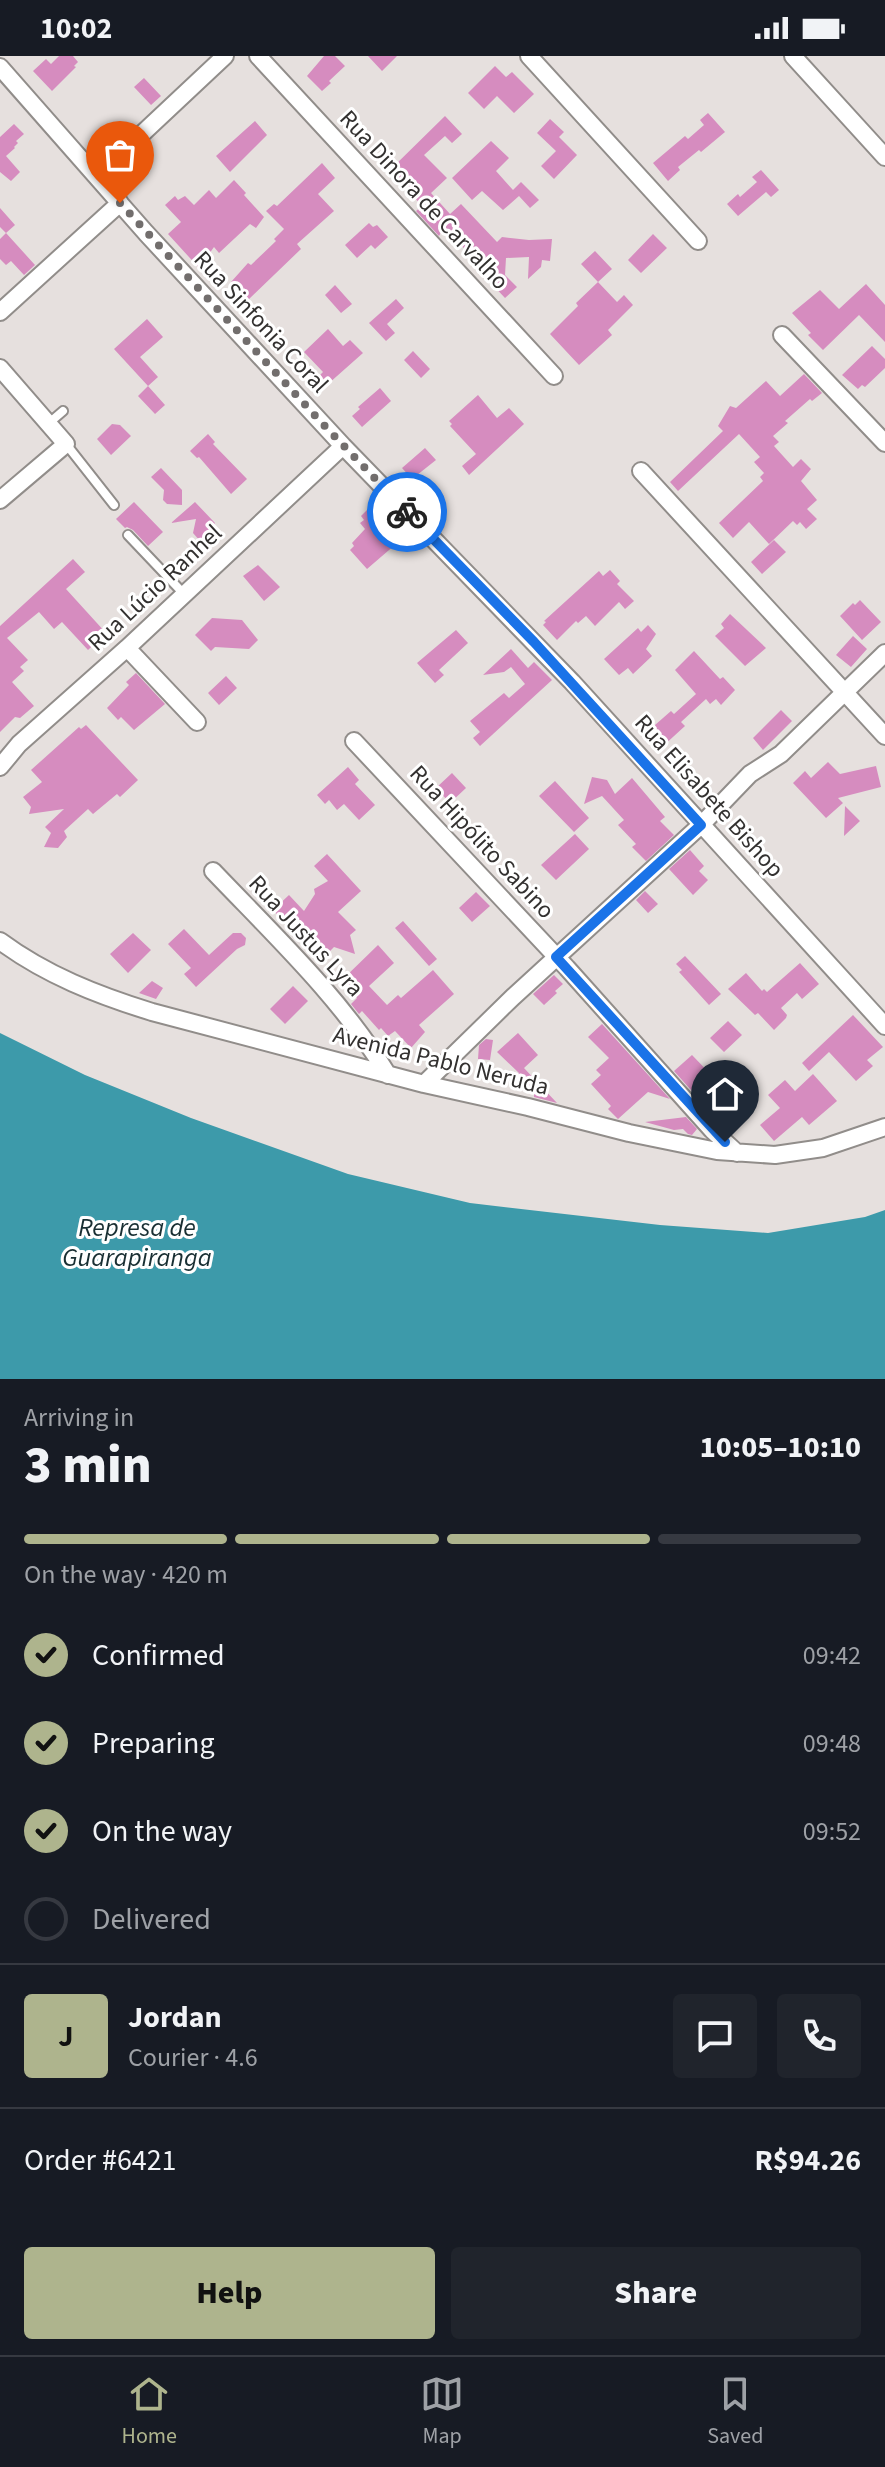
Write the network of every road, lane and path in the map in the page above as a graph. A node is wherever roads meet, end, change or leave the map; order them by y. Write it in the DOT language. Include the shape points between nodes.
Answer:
graph roads {
  1 [pos="225,56"];
  2 [pos="258,56"];
  3 [pos="529,56"];
  4 [pos="793,56"];
  5 [pos="0,67"];
  6 [pos="885,157"];
  7 [pos="97,176"];
  8 [pos="120,203"];
  9 [pos="698,241"];
  10 [pos="0,312"];
  11 [pos="782,335"];
  12 [pos="0,368"];
  13 [pos="554,376"];
  14 [pos="63,411"];
  15 [pos="49,423"];
  16 [pos="885,443"];
  17 [pos="66,444"];
  18 [pos="343,446"];
  19 [pos="641,471"];
  20 [pos="0,500"];
  21 [pos="114,505"];
  22 [pos="128,535"];
  23 [pos="184,594"];
  24 [pos="495,602"];
  25 [pos="127,648"];
  26 [pos="885,653"];
  27 [pos="845,694"];
  28 [pos="197,722"];
  29 [pos="885,736"];
  30 [pos="354,741"];
  31 [pos="0,767"];
  32 [pos="701,825"];
  33 [pos="213,871"];
  34 [pos="0,941"];
  35 [pos="556,957"];
  36 [pos="885,1026"];
  37 [pos="388,1075"];
  38 [pos="424,1084"];
  39 [pos="885,1127"];
  40 [pos="737,1153"];
  1 -- 7 [label="street"];
  2 -- 13 [label="street, Rua Dinora de Carvalho"];
  3 -- 9 [label="street"];
  4 -- 6 [label="street"];
  5 -- 7 [label="street, Rua Sinfonia Coral"];
  7 -- 8 [label="street, Rua Sinfonia Coral"];
  8 -- 10 [label="street"];
  8 -- 18 [label="street, Rua Sinfonia Coral"];
  11 -- 16 [label="street"];
  12 -- 15 [label="street"];
  14 -- 15 [label="lane"];
  15 -- 17 [label="street"];
  17 -- 20 [label="street"];
  17 -- 21 [label="lane"];
  18 -- 23 [label="street, Rua Lúcio Ranhel"];
  18 -- 24 [label="street, Rua Sinfonia Coral"];
  19 -- 27 [label="street"];
  22 -- 23 [label="lane"];
  23 -- 25 [label="street, Rua Lúcio Ranhel"];
  24 -- 32 [label="street, Rua Elisabete Bishop"];
  25 -- 28 [label="street"];
  25 -- 31 [label="street, Rua Lúcio Ranhel"];
  26 -- 27 [label="street"];
  27 -- 29 [label="street"];
  27 -- 32 [label="street" via="778,756 750,774"];
  30 -- 35 [label="street, Rua Hipólito Sabino"];
  32 -- 35 [label="street"];
  32 -- 36 [label="street, Rua Elisabete Bishop"];
  33 -- 37 [label="street, Rua Justus Lyra" via="340,1006"];
  34 -- 37 [label="street, Avenida Pablo Neruda" via="55,976 116,1001"];
  35 -- 38 [label="street"];
  35 -- 40 [label="street, Rua Hipólito Sabino"];
  37 -- 38 [label="street, Avenida Pablo Neruda"];
  38 -- 40 [label="street, Avenida Pablo Neruda" via="640,1136"];
  39 -- 40 [label="street, Avenida Pablo Neruda" via="823,1148 775,1155"];
}
